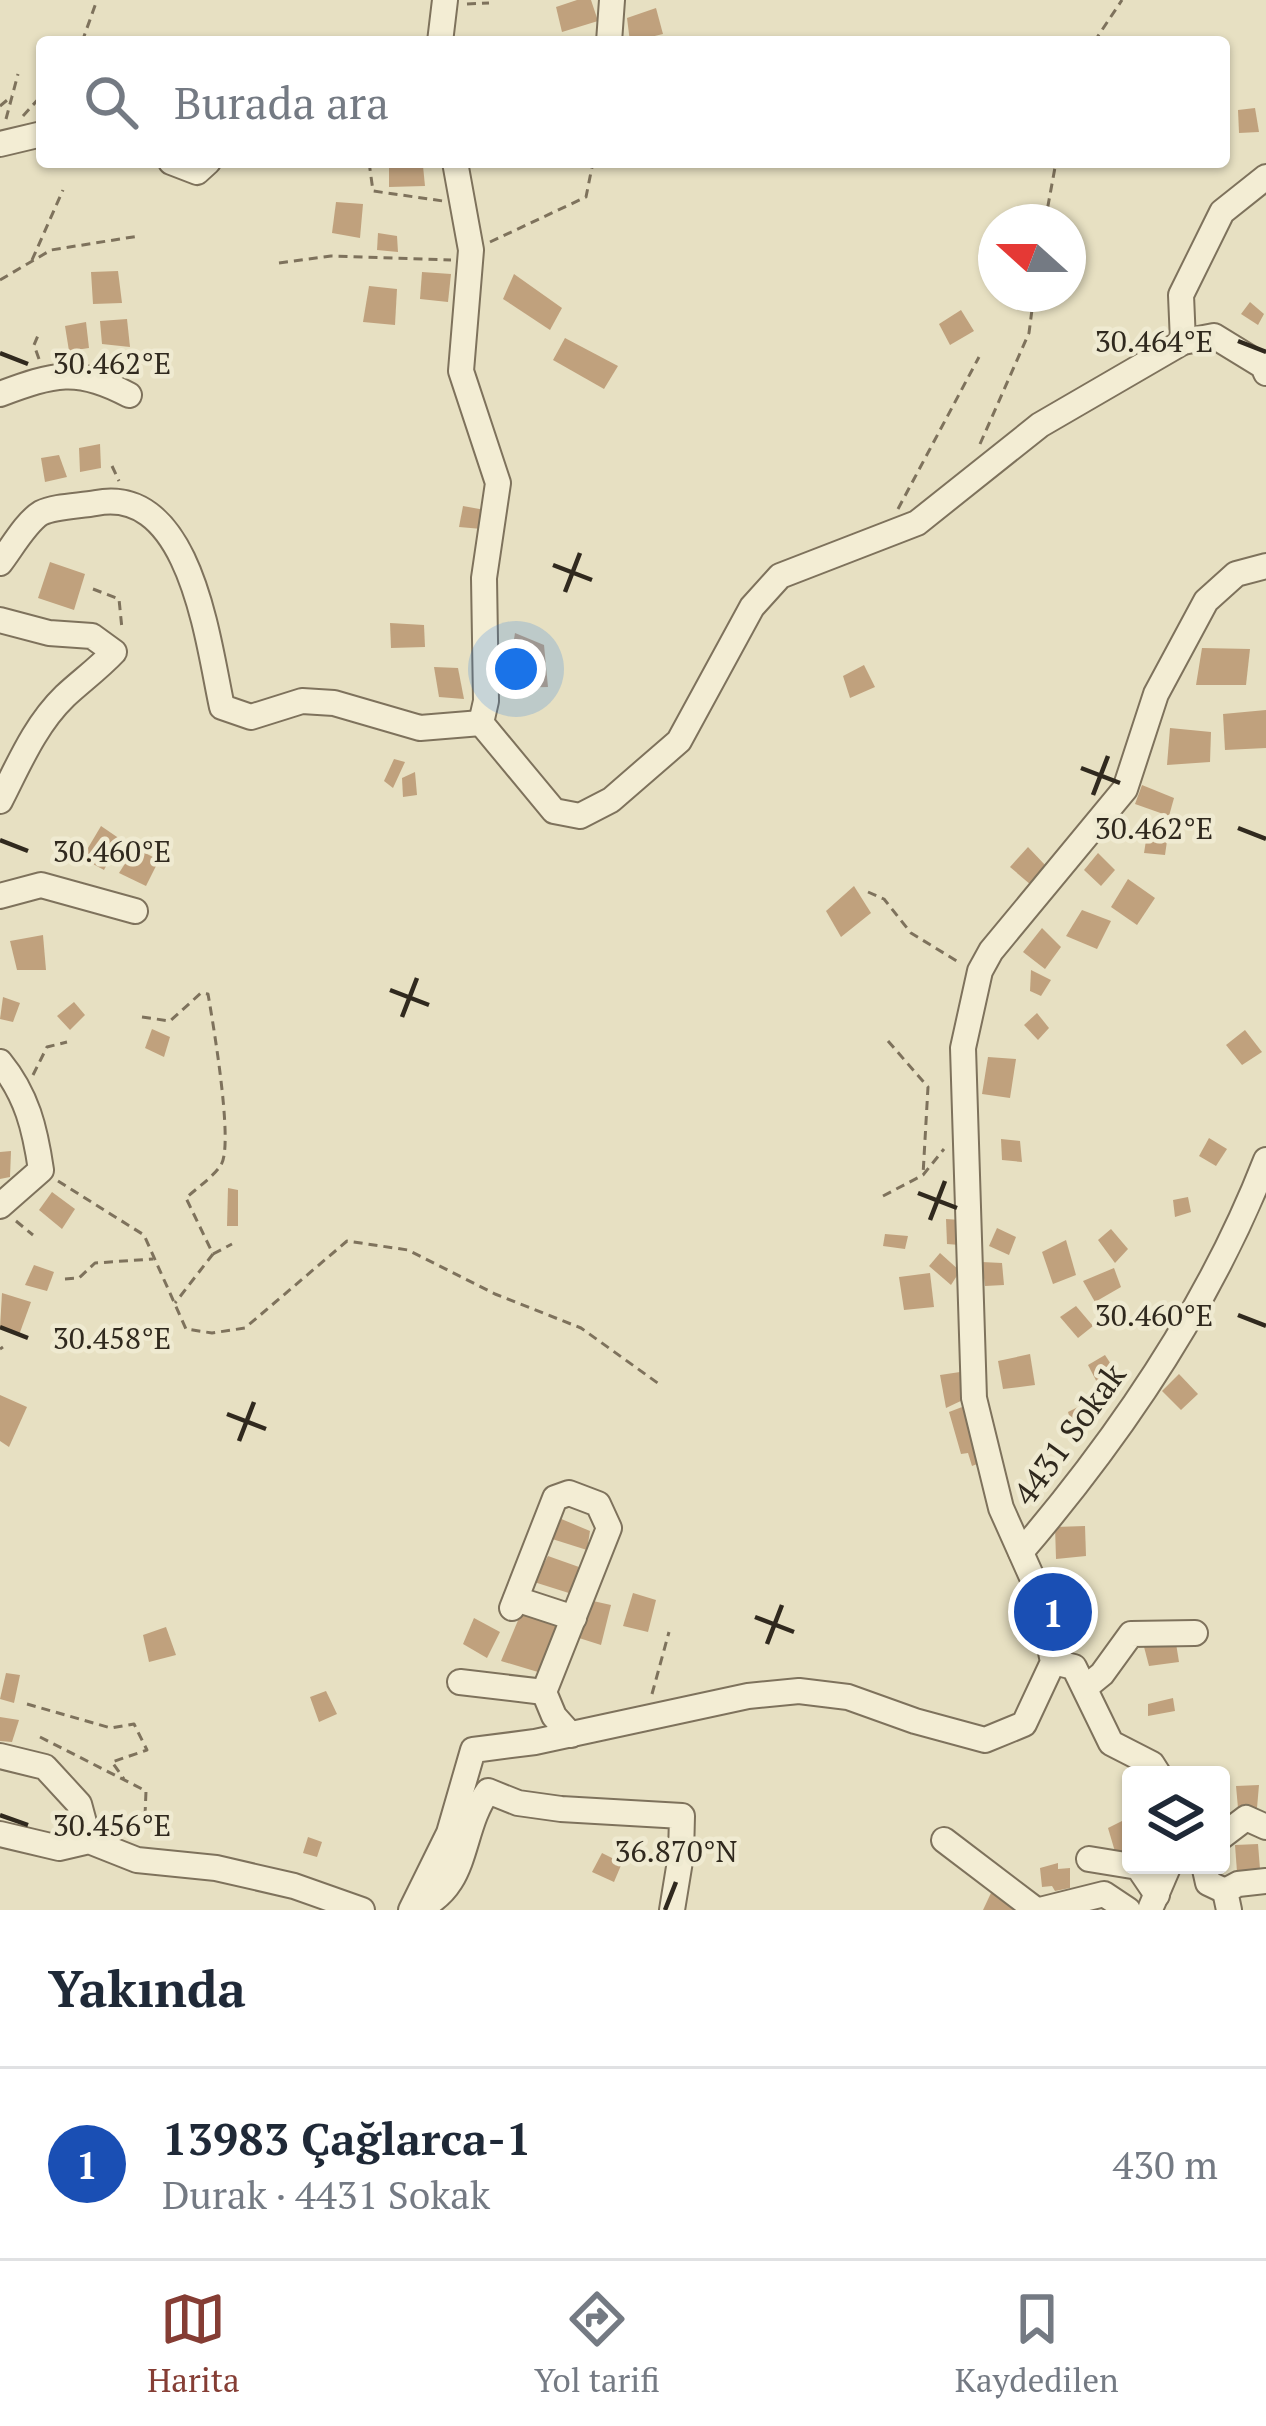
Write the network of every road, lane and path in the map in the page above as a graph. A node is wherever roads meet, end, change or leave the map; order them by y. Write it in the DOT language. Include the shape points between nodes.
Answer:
graph roads {
  1 [pos="97,0"];
  2 [pos="612,0"];
  3 [pos="1122,0"];
  4 [pos="452,2"];
  5 [pos="489,3"];
  6 [pos="84,36"];
  7 [pos="442,36"];
  8 [pos="609,36"];
  9 [pos="1098,36"];
  10 [pos="18,74"];
  11 [pos="13,95"];
  12 [pos="0,106"];
  13 [pos="6,118"];
  14 [pos="36,135"];
  15 [pos="0,144"];
  16 [pos="370,168"];
  17 [pos="456,168"];
  18 [pos="592,168"];
  19 [pos="1055,168"];
  20 [pos="1266,177"];
  21 [pos="63,190"];
  22 [pos="463,203"];
  23 [pos="1048,204"];
  24 [pos="139,236"];
  25 [pos="471,256"];
  26 [pos="31,261"];
  27 [pos="279,262"];
  28 [pos="0,280"];
  29 [pos="1032,312"];
  30 [pos="39,333"];
  31 [pos="1183,342"];
  32 [pos="979,357"];
  33 [pos="1266,373"];
  34 [pos="44,378"];
  35 [pos="0,394"];
  36 [pos="129,395"];
  37 [pos="980,444"];
  38 [pos="884,536"];
  39 [pos="0,563"];
  40 [pos="1266,566"];
  41 [pos="93,590"];
  42 [pos="0,620"];
  43 [pos="114,652"];
  44 [pos="481,723"];
  45 [pos="0,801"];
  46 [pos="868,892"];
  47 [pos="0,896"];
  48 [pos="135,911"];
  49 [pos="980,971"];
  50 [pos="142,1017"];
  51 [pos="888,1041"];
  52 [pos="67,1042"];
  53 [pos="0,1062"];
  54 [pos="18,1084"];
  55 [pos="964,1124"];
  56 [pos="1266,1160"];
  57 [pos="41,1171"];
  58 [pos="923,1174"];
  59 [pos="883,1196"];
  60 [pos="8,1214"];
  61 [pos="33,1235"];
  62 [pos="232,1244"];
  63 [pos="213,1254"];
  64 [pos="153,1258"];
  65 [pos="64,1279"];
  66 [pos="174,1304"];
  67 [pos="659,1384"];
  68 [pos="1021,1552"];
  69 [pos="574,1618"];
  70 [pos="669,1632"];
  71 [pos="1195,1634"];
  72 [pos="1053,1662"];
  73 [pos="460,1682"];
  74 [pos="1086,1687"];
  75 [pos="544,1692"];
  76 [pos="27,1704"];
  77 [pos="645,1719"];
  78 [pos="572,1735"];
  79 [pos="40,1737"];
  80 [pos="0,1756"];
  81 [pos="1153,1766"];
  82 [pos="124,1779"];
  83 [pos="1266,1827"];
  84 [pos="1230,1830"];
  85 [pos="0,1834"];
  86 [pos="944,1840"];
  87 [pos="89,1841"];
  88 [pos="128,1857"];
  89 [pos="1089,1858"];
  90 [pos="1165,1874"];
  91 [pos="1206,1874"];
  92 [pos="1266,1881"];
  93 [pos="1227,1900"];
  94 [pos="1153,1903"];
  95 [pos="362,1910"];
  96 [pos="413,1910"];
  97 [pos="672,1910"];
  98 [pos="1038,1910"];
  99 [pos="1128,1910"];
  1 -- 6 [label="path"];
  2 -- 8 [label="street"];
  3 -- 9 [label="path"];
  4 -- 5 [label="path"];
  4 -- 7 [label="street"];
  10 -- 11 [label="path"];
  11 -- 12 [label="path"];
  11 -- 13 [label="path"];
  14 -- 15 [label="street"];
  16 -- 22 [label="path" via="373,191"];
  17 -- 22 [label="street"];
  18 -- 25 [label="path" via="586,197"];
  19 -- 23 [label="path"];
  20 -- 31 [label="street" via="1222,212 1181,295"];
  21 -- 26 [label="path"];
  22 -- 25 [label="street"];
  24 -- 26 [label="path" via="51,250"];
  25 -- 27 [label="path"];
  25 -- 44 [label="street" via="461,371 498,483 484,578"];
  26 -- 28 [label="path"];
  29 -- 37 [label="path"];
  30 -- 34 [label="path" via="34,345"];
  31 -- 33 [label="street" via="1214,336"];
  31 -- 38 [label="street" via="1040,425 916,523"];
  32 -- 38 [label="path"];
  34 -- 35 [label="street"];
  34 -- 36 [label="street" via="99,379"];
  38 -- 44 [label="street" via="780,577 752,607 679,741 580,816 554,811"];
  39 -- 44 [label="street" via="41,514 105,501 136,505 161,523 185,561 222,707 251,717 302,701 420,728"];
  40 -- 49 [label="street" via="1236,574 1206,601 1156,694 1125,789"];
  41 -- 43 [label="path" via="119,599 123,627"];
  42 -- 43 [label="street" via="92,636"];
  43 -- 45 [label="street" via="35,732"];
  46 -- 49 [label="path" via="911,933"];
  47 -- 48 [label="street" via="41,885"];
  49 -- 55 [label="street" via="963,1048"];
  50 -- 63 [label="path" via="170,1021 208,994 225,1145 222,1163 186,1198"];
  51 -- 58 [label="path" via="928,1087"];
  52 -- 54 [label="path" via="46,1047 33,1075"];
  53 -- 54 [label="street"];
  54 -- 57 [label="street"];
  55 -- 58 [label="path"];
  55 -- 68 [label="street" via="974,1398 1001,1508"];
  56 -- 68 [label="street, 4431 Sokak" via="1199,1303 1130,1411"];
  57 -- 60 [label="street"];
  57 -- 64 [label="path" via="144,1235"];
  58 -- 59 [label="path"];
  60 -- 61 [label="path"];
  62 -- 63 [label="path"];
  63 -- 66 [label="path"];
  64 -- 65 [label="path" via="95,1263"];
  64 -- 66 [label="path"];
  66 -- 67 [label="path" via="187,1329 245,1328 346,1241 408,1250 580,1328"];
  68 -- 72 [label="street"];
  69 -- 69 [label="street" via="609,1528 598,1504 569,1493 555,1498 514,1603"];
  69 -- 75 [label="street"];
  70 -- 77 [label="path"];
  71 -- 74 [label="street" via="1131,1634"];
  72 -- 74 [label="street" via="1074,1667"];
  72 -- 77 [label="street" via="1024,1724 985,1740 848,1697 800,1691"];
  73 -- 75 [label="street"];
  74 -- 81 [label="street" via="1111,1743"];
  75 -- 78 [label="street"];
  76 -- 82 [label="path" via="111,1728 134,1724 147,1750 112,1762"];
  77 -- 78 [label="street"];
  78 -- 96 [label="street" via="472,1750 449,1833"];
  79 -- 82 [label="path"];
  80 -- 87 [label="street" via="45,1767 79,1804"];
  82 -- 88 [label="path" via="146,1791"];
  83 -- 84 [label="street" via="1246,1817"];
  85 -- 87 [label="street" via="58,1848"];
  86 -- 98 [label="street"];
  87 -- 88 [label="street"];
  88 -- 95 [label="street" via="216,1868"];
  89 -- 94 [label="street" via="1138,1867"];
  90 -- 94 [label="street"];
  91 -- 93 [label="street"];
  92 -- 93 [label="street" via="1238,1884"];
  96 -- 97 [label="street" via="437,1901 488,1791 561,1809 682,1816"];
  98 -- 99 [label="street" via="1104,1894"];
}
